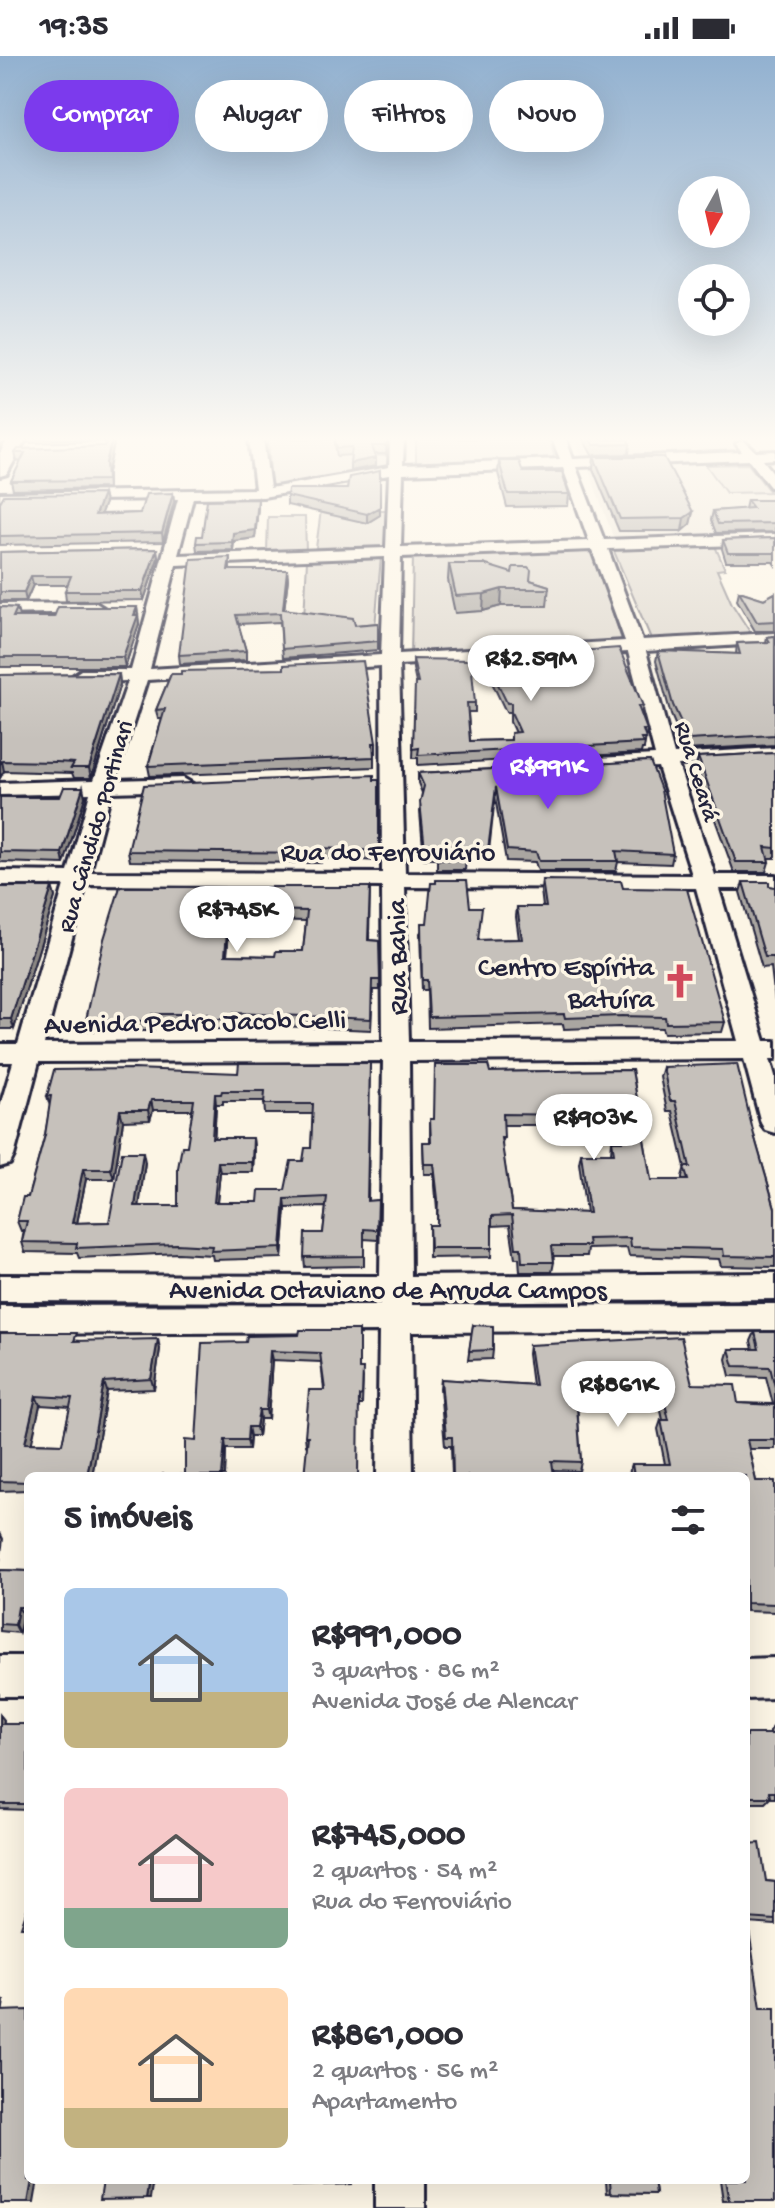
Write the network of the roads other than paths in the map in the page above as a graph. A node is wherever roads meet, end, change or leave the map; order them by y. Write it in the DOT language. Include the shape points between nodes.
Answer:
graph roads {
  1 [pos="169,539"];
  2 [pos="392,539"];
  3 [pos="597,539"];
  4 [pos="760,539"];
  5 [pos="599,544"];
  6 [pos="164,553"];
  7 [pos="391,553"];
  8 [pos="0,609"];
  9 [pos="0,620"];
  10 [pos="775,638"];
  11 [pos="636,647"];
  12 [pos="390,662"];
  13 [pos="139,675"];
  14 [pos="62,676"];
  15 [pos="775,754"];
  16 [pos="666,760"];
  17 [pos="514,768"];
  18 [pos="209,783"];
  19 [pos="102,788"];
  20 [pos="0,789"];
  21 [pos="0,878"];
  22 [pos="78,878"];
  23 [pos="395,880"];
  24 [pos="706,882"];
  25 [pos="775,882"];
  26 [pos="396,1050"];
  27 [pos="765,1050"];
  28 [pos="0,1053"];
  29 [pos="30,1053"];
  30 [pos="775,1123"];
  31 [pos="0,1156"];
  32 [pos="775,1286"];
  33 [pos="0,1288"];
  34 [pos="396,1289"];
  35 [pos="775,1317"];
  36 [pos="0,1320"];
  37 [pos="397,1321"];
  38 [pos="395,1472"];
  39 [pos="0,1676"];
  40 [pos="24,1676"];
  41 [pos="775,1678"];
  42 [pos="750,1679"];
  43 [pos="400,2184"];
  44 [pos="400,2208"];
  1 -- 6 [label="street, Rua Cândido Portinari"];
  2 -- 7 [label="street, Rua Bahia"];
  3 -- 5 [label="street, Rua Ceará"];
  4 -- 5 [label="street"];
  5 -- 7 [label="street"];
  5 -- 11 [label="street, Rua Ceará"];
  6 -- 7 [label="street"];
  6 -- 13 [label="street, Rua Cândido Portinari" via="147,613"];
  7 -- 12 [label="street, Rua Bahia"];
  8 -- 9 [label="street" via="108,614"];
  10 -- 11 [label="street"];
  11 -- 12 [label="street"];
  11 -- 16 [label="street, Rua Ceará"];
  12 -- 13 [label="street"];
  12 -- 23 [label="street, Rua Bahia"];
  13 -- 14 [label="street"];
  13 -- 19 [label="street, Rua Cândido Portinari"];
  15 -- 16 [label="street"];
  16 -- 17 [label="street"];
  16 -- 24 [label="street, Rua Ceará"];
  18 -- 19 [label="street"];
  19 -- 20 [label="street"];
  19 -- 22 [label="street, Rua Cândido Portinari"];
  21 -- 22 [label="street, Rua do Ferroviário"];
  22 -- 23 [label="street, Rua do Ferroviário"];
  22 -- 29 [label="street, Rua Cândido Portinari"];
  23 -- 24 [label="street, Rua do Ferroviário"];
  23 -- 26 [label="street, Rua Bahia"];
  24 -- 25 [label="street, Rua do Ferroviário"];
  24 -- 27 [label="street, Rua Ceará"];
  26 -- 27 [label="street, Avenida Pedro Jacob Celli"];
  26 -- 29 [label="street, Avenida Pedro Jacob Celli"];
  26 -- 34 [label="street, Rua Bahia"];
  27 -- 30 [label="street, Rua Ceará"];
  28 -- 29 [label="street, Avenida Pedro Jacob Celli"];
  29 -- 31 [label="street, Rua Cândido Portinari"];
  32 -- 34 [label="street, Avenida Octaviano de Arruda Campos"];
  33 -- 34 [label="street, Avenida Octaviano de Arruda Campos"];
  34 -- 37 [label="street, Rua Bahia"];
  35 -- 37 [label="street, Avenida Octaviano de Arruda Campos"];
  36 -- 37 [label="street, Avenida Octaviano de Arruda Campos"];
  37 -- 38 [label="street, Rua Bahia"];
  39 -- 40 [label="street"];
  41 -- 42 [label="street"];
  43 -- 44 [label="street"];
}
